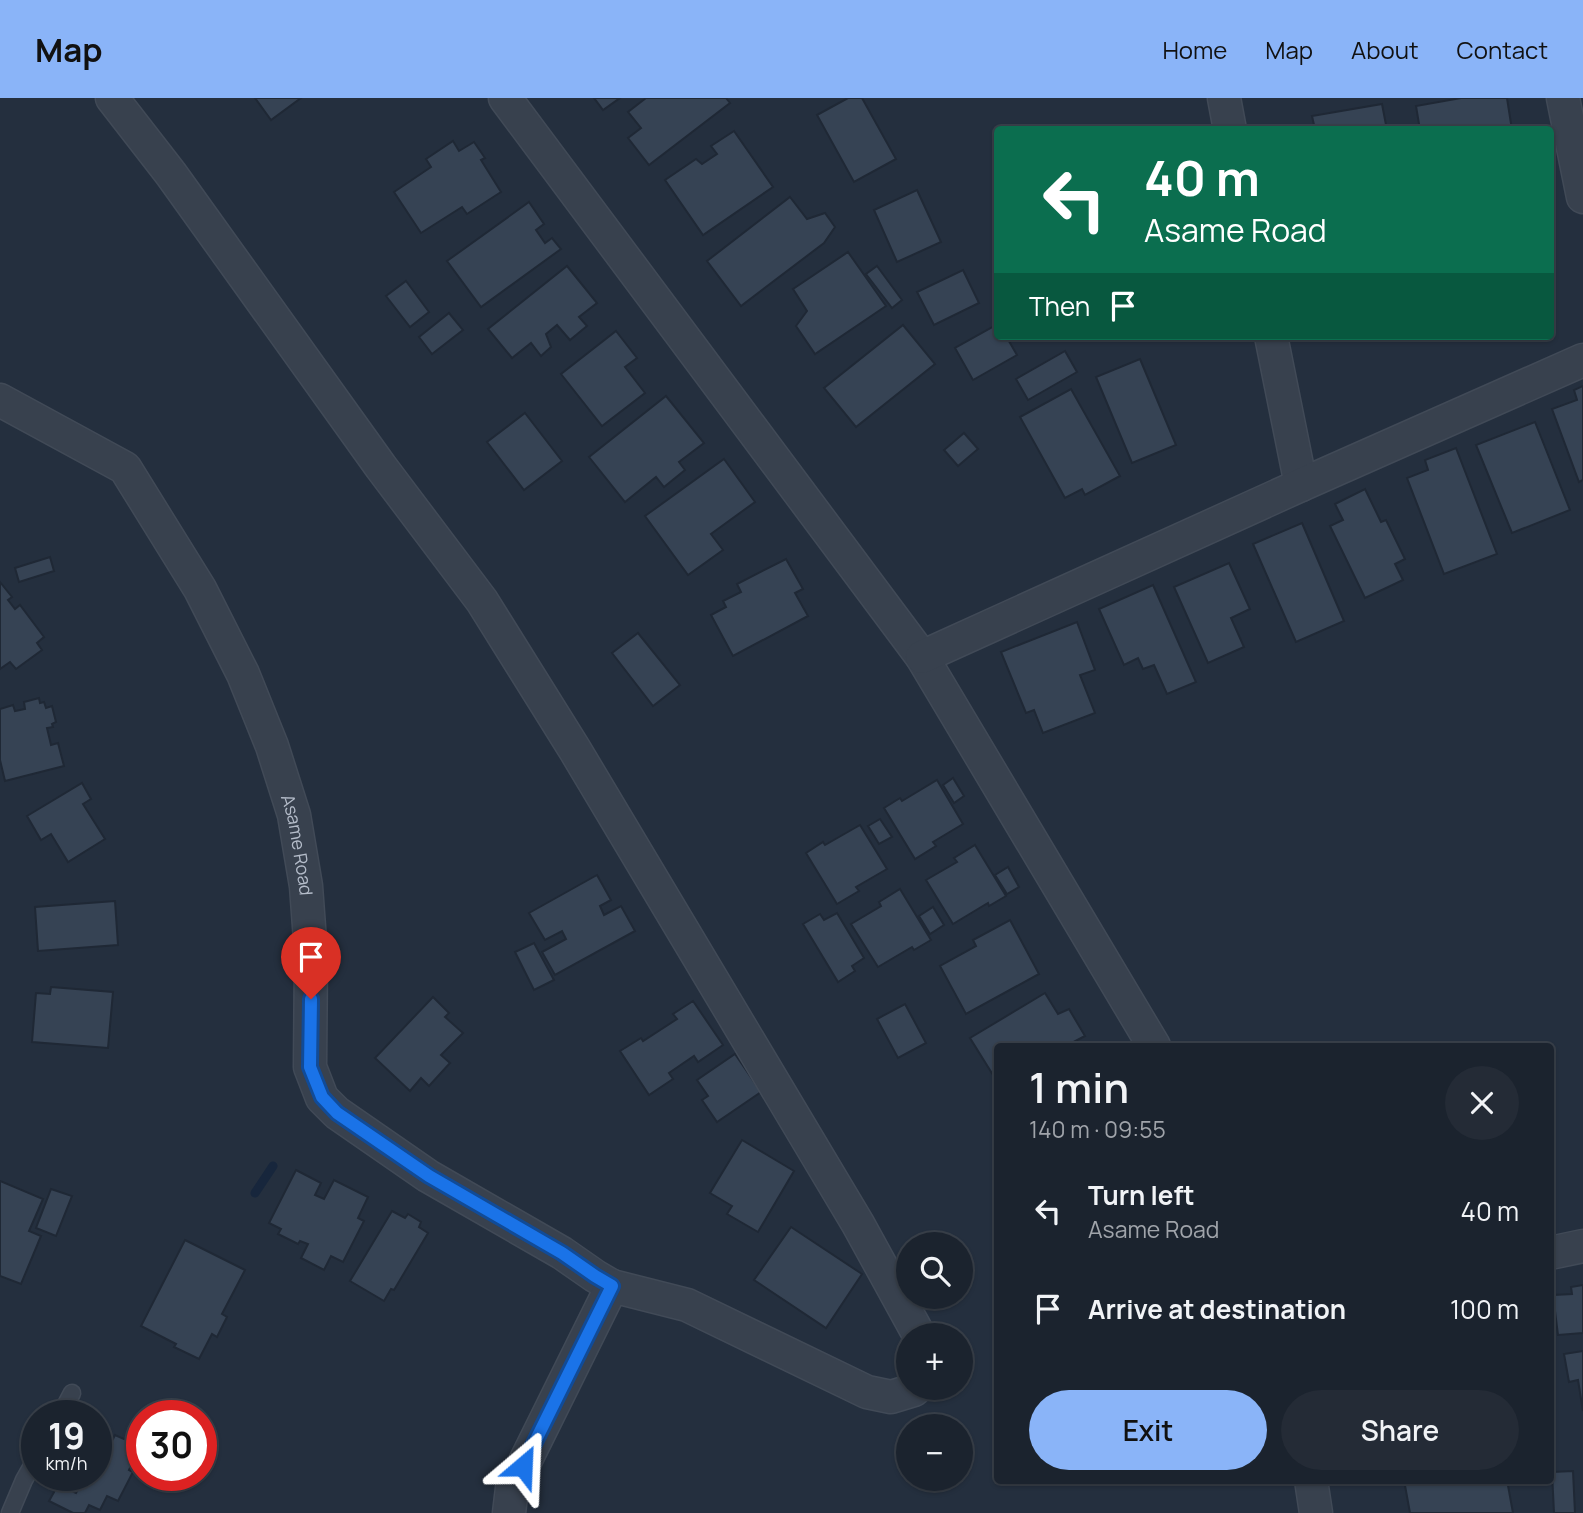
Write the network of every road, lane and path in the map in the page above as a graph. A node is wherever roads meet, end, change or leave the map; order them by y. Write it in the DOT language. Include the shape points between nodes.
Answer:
graph roads {
  1 [pos="112,98"];
  2 [pos="505,98"];
  3 [pos="1224,98"];
  4 [pos="1563,98"];
  5 [pos="1229,126"];
  6 [pos="1583,197"];
  7 [pos="1272,340"];
  8 [pos="1583,360"];
  9 [pos="0,400"];
  10 [pos="1301,485"];
  11 [pos="922,657"];
  12 [pos="1152,1043"];
  13 [pos="1583,1246"];
  14 [pos="1554,1252"];
  15 [pos="612,1286"];
  16 [pos="912,1323"];
  17 [pos="72,1393"];
  18 [pos="896,1395"];
  19 [pos="68,1400"];
  20 [pos="1312,1484"];
  21 [pos="21,1487"];
  22 [pos="10,1513"];
  23 [pos="509,1513"];
  24 [pos="1316,1513"];
  1 -- 16 [label="street" via="482,601 844,1200"];
  2 -- 11 [label="street"];
  3 -- 5 [label="street"];
  4 -- 6 [label="street"];
  7 -- 10 [label="street"];
  8 -- 10 [label="street"];
  9 -- 15 [label="street, Asame Road" via="125,467 200,589 243,674 294,815 311,954 310,1067 322,1097 337,1113 429,1176"];
  10 -- 11 [label="street"];
  11 -- 12 [label="street"];
  13 -- 14 [label="street"];
  15 -- 18 [label="street, Asame Road" via="687,1305 867,1392"];
  15 -- 23 [label="street" via="512,1488"];
  17 -- 19 [label="lane"];
  20 -- 24 [label="street"];
  21 -- 22 [label="lane"];
}
